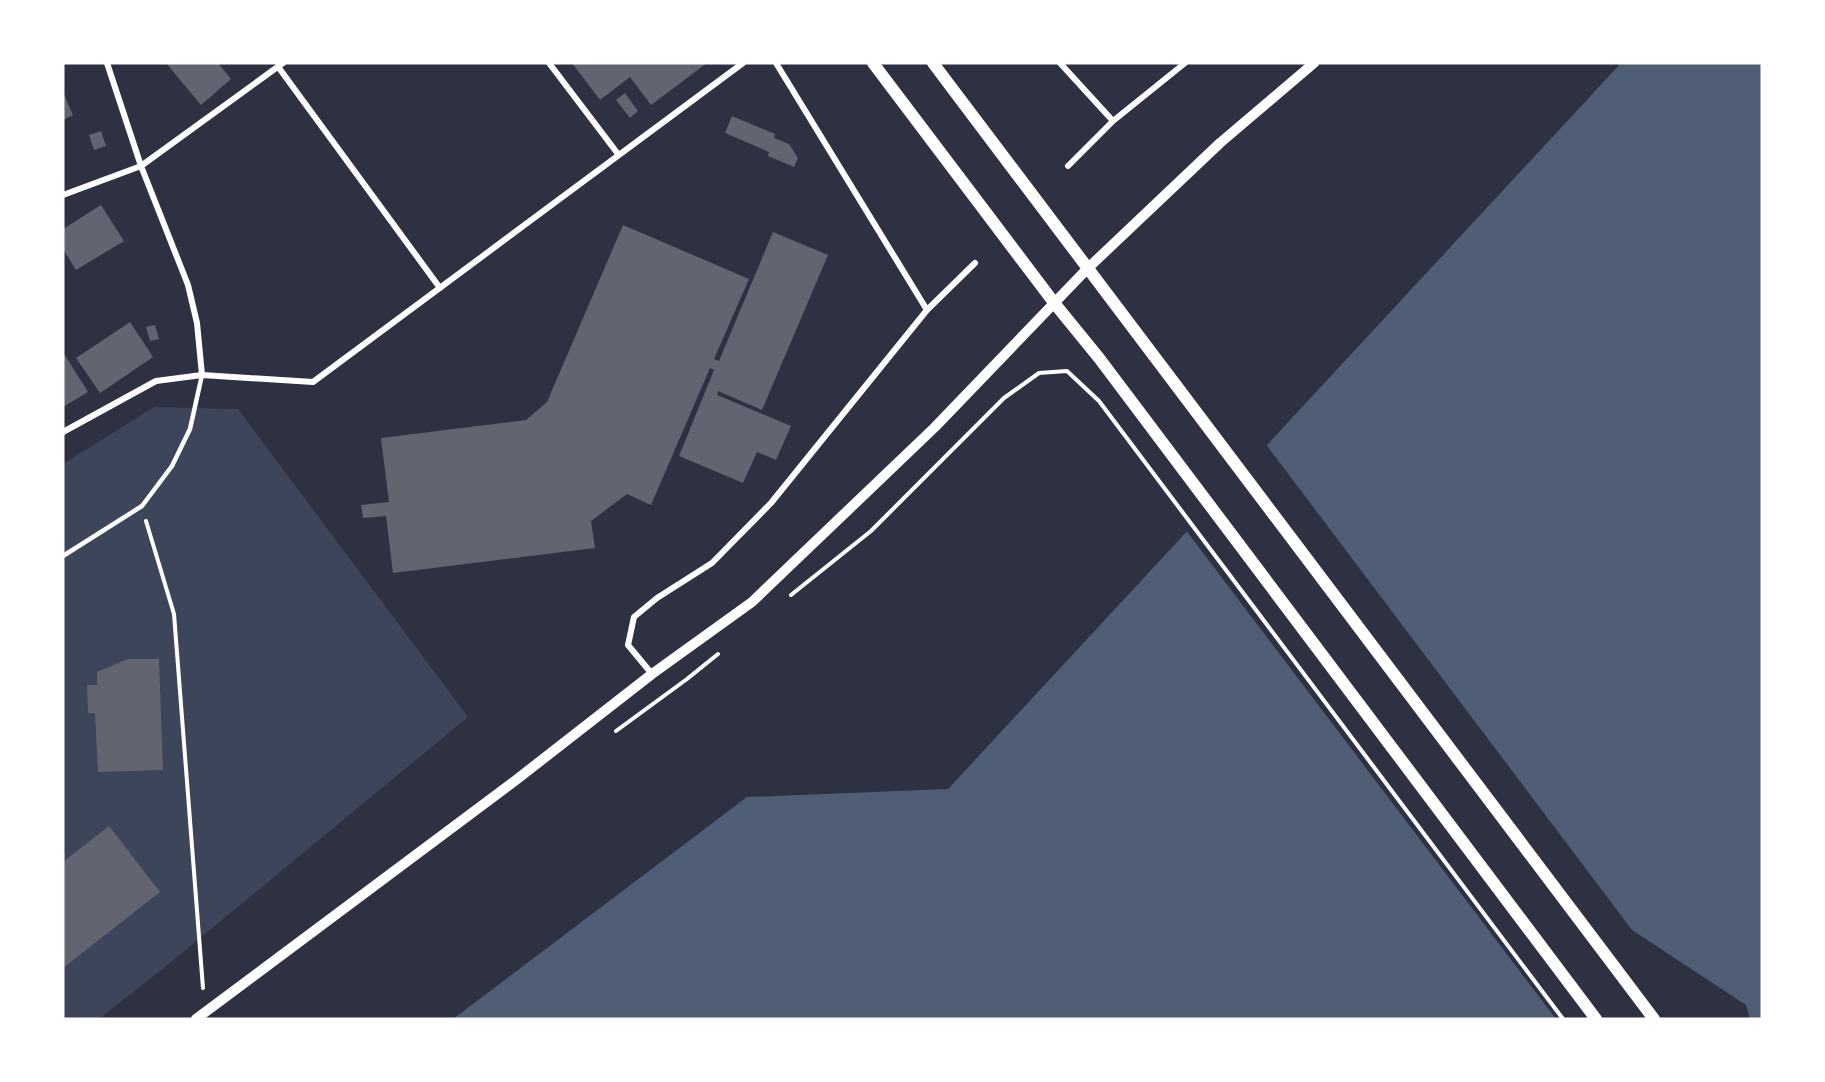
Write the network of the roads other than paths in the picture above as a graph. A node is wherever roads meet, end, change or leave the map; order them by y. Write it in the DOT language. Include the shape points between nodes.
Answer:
graph roads {
  1 [pos="107,63"];
  2 [pos="549,63"];
  3 [pos="743,63"];
  4 [pos="776,63"];
  5 [pos="873,63"];
  6 [pos="933,63"];
  7 [pos="1060,63"];
  8 [pos="1185,63"];
  9 [pos="1314,63"];
  10 [pos="281,65"];
  11 [pos="1113,121"];
  12 [pos="618,154"];
  13 [pos="141,166"];
  14 [pos="1068,166"];
  15 [pos="63,195"];
  16 [pos="975,263"];
  17 [pos="1087,269"];
  18 [pos="440,288"];
  19 [pos="1055,304"];
  20 [pos="927,310"];
  21 [pos="202,375"];
  22 [pos="63,432"];
  23 [pos="63,556"];
  24 [pos="652,674"];
  25 [pos="200,1016"];
  26 [pos="1596,1019"];
  27 [pos="1654,1019"];
  1 -- 13 [label="street"];
  2 -- 12 [label="street"];
  3 -- 12 [label="street"];
  4 -- 20 [label="street"];
  5 -- 19 [label="main road"];
  6 -- 17 [label="main road"];
  7 -- 11 [label="street"];
  8 -- 11 [label="street"];
  9 -- 17 [label="street" via="1220,143"];
  10 -- 13 [label="street"];
  10 -- 18 [label="street"];
  11 -- 14 [label="street"];
  12 -- 18 [label="street"];
  13 -- 15 [label="street"];
  13 -- 21 [label="street" via="188,285 197,323"];
  16 -- 20 [label="street"];
  17 -- 19 [label="street"];
  17 -- 27 [label="main road"];
  18 -- 21 [label="street" via="313,382"];
  19 -- 24 [label="street" via="752,602"];
  19 -- 26 [label="main road"];
  20 -- 24 [label="street" via="771,503 712,563 634,616 628,645"];
  21 -- 22 [label="street" via="156,381"];
  21 -- 23 [label="lane" via="190,429 172,466 142,506"];
  24 -- 25 [label="street"];
}
